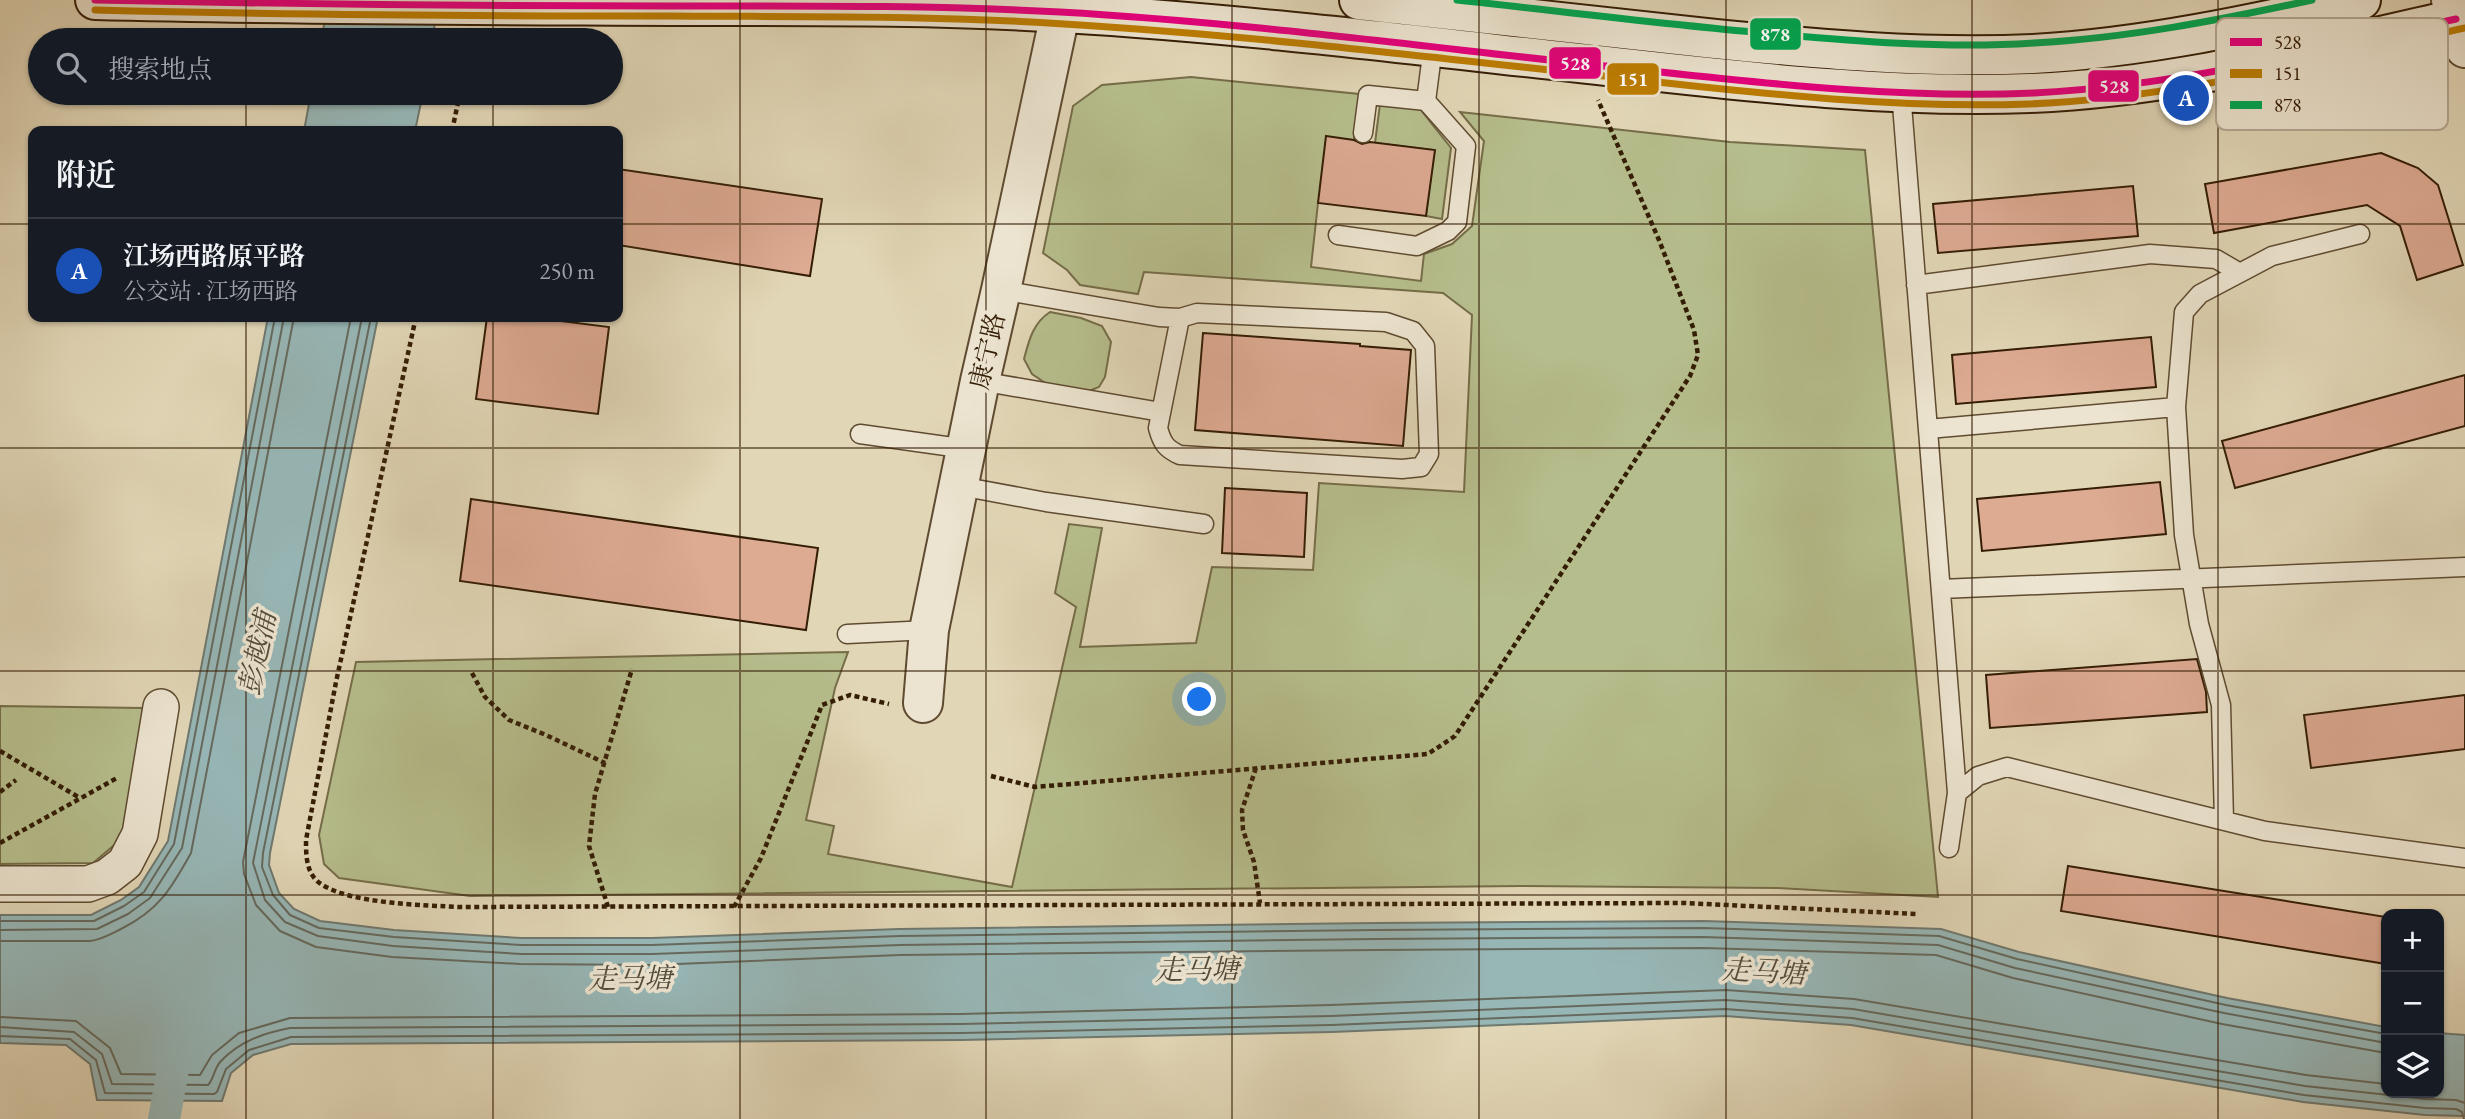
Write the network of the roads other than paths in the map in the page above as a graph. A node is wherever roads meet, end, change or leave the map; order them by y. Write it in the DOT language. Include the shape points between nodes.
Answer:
graph roads {
  1 [pos="95,0"];
  2 [pos="1359,0"];
  3 [pos="2361,0"];
  4 [pos="1062,6"];
  5 [pos="2267,18"];
  6 [pos="2216,28"];
  7 [pos="1433,47"];
  8 [pos="2216,69"];
  9 [pos="1901,92"];
  10 [pos="1426,101"];
  11 [pos="1363,133"];
  12 [pos="2360,234"];
  13 [pos="1338,235"];
  14 [pos="2240,273"];
  15 [pos="1916,285"];
  16 [pos="1001,290"];
  17 [pos="1180,318"];
  18 [pos="980,380"];
  19 [pos="2176,407"];
  20 [pos="1161,412"];
  21 [pos="1928,429"];
  22 [pos="860,434"];
  23 [pos="967,449"];
  24 [pos="960,486"];
  25 [pos="1204,524"];
  26 [pos="2465,568"];
  27 [pos="2192,579"];
  28 [pos="1941,589"];
  29 [pos="929,630"];
  30 [pos="847,634"];
  31 [pos="923,703"];
  32 [pos="161,707"];
  33 [pos="1957,793"];
  34 [pos="2224,820"];
  35 [pos="1949,848"];
  36 [pos="2465,858"];
  37 [pos="0,884"];
  1 -- 4 [label="main road"];
  2 -- 6 [label="main road" via="1874,52 1994,55 2080,51"];
  3 -- 5 [label="main road"];
  4 -- 7 [label="main road"];
  4 -- 16 [label="main road, 康宁路"];
  7 -- 9 [label="main road" via="1777,84"];
  7 -- 10 [label="lane"];
  8 -- 9 [label="main road" via="2035,93"];
  9 -- 15 [label="lane"];
  10 -- 11 [label="lane" via="1368,95"];
  10 -- 13 [label="lane" via="1466,146 1457,222 1418,246"];
  12 -- 14 [label="lane" via="2272,256"];
  14 -- 15 [label="lane" via="2216,259 2150,254"];
  14 -- 19 [label="lane" via="2200,294 2184,312"];
  15 -- 21 [label="lane"];
  16 -- 17 [label="lane"];
  16 -- 18 [label="main road, 康宁路"];
  17 -- 20 [label="lane"];
  17 -- 20 [label="lane" via="1197,313 1386,322 1413,331 1425,346 1429,454 1421,467 1402,469 1180,454 1168,449 1161,439"];
  18 -- 20 [label="lane"];
  18 -- 23 [label="main road, 康宁路"];
  19 -- 21 [label="lane"];
  19 -- 27 [label="lane" via="2184,535"];
  21 -- 28 [label="lane"];
  22 -- 23 [label="lane"];
  23 -- 24 [label="main road, 康宁路"];
  24 -- 25 [label="lane"];
  24 -- 29 [label="main road, 康宁路"];
  26 -- 27 [label="lane"];
  27 -- 28 [label="lane"];
  27 -- 34 [label="lane" via="2221,705"];
  28 -- 33 [label="lane"];
  29 -- 30 [label="lane"];
  29 -- 31 [label="main road, 康宁路"];
  32 -- 37 [label="street" via="140,834 125,863 88,884"];
  33 -- 34 [label="lane" via="1978,776 2007,767"];
  33 -- 35 [label="lane"];
  34 -- 36 [label="lane" via="2265,831"];
}
